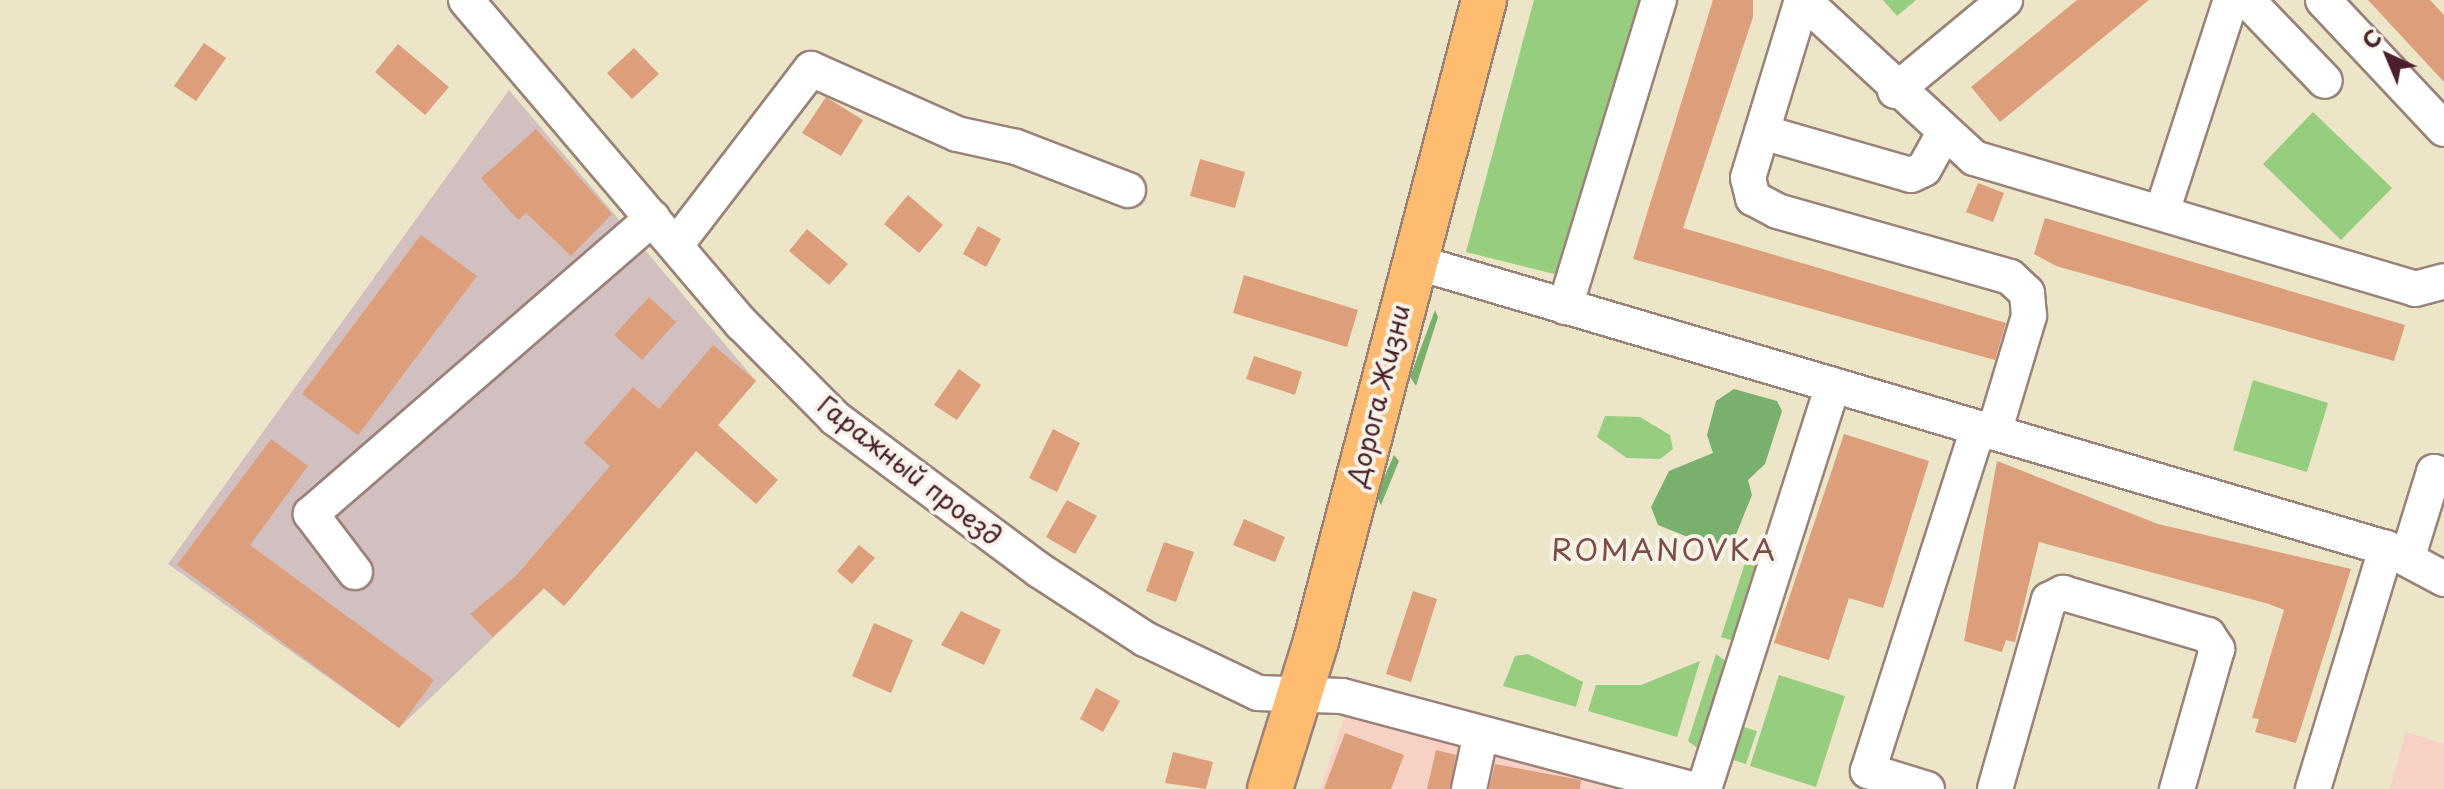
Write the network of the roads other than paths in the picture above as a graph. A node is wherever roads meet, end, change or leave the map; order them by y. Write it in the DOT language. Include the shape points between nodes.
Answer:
graph roads {
  1 [pos="466,0"];
  2 [pos="1484,0"];
  3 [pos="1659,0"];
  4 [pos="1802,0"];
  5 [pos="2005,0"];
  6 [pos="2231,0"];
  7 [pos="2247,0"];
  8 [pos="2330,8"];
  9 [pos="2292,47"];
  10 [pos="2325,81"];
  11 [pos="1895,91"];
  12 [pos="2444,129"];
  13 [pos="1762,132"];
  14 [pos="1942,136"];
  15 [pos="1128,190"];
  16 [pos="2162,212"];
  17 [pos="653,218"];
  18 [pos="676,245"];
  19 [pos="1412,261"];
  20 [pos="2444,281"];
  21 [pos="1565,307"];
  22 [pos="1833,385"];
  23 [pos="1986,431"];
  24 [pos="2444,475"];
  25 [pos="2397,552"];
  26 [pos="355,572"];
  27 [pos="2444,579"];
  28 [pos="1299,696"];
  29 [pos="1481,733"];
  30 [pos="1270,789"];
  31 [pos="1469,789"];
  32 [pos="1691,789"];
  33 [pos="1704,789"];
  34 [pos="1927,789"];
  35 [pos="1995,789"];
  36 [pos="2177,789"];
  37 [pos="2313,789"];
  1 -- 17 [label="street, Гаражный проезд"];
  2 -- 19 [label="main road, Дорога Жизни"];
  3 -- 21 [label="street"];
  4 -- 11 [label="street"];
  4 -- 13 [label="street"];
  5 -- 11 [label="street"];
  6 -- 16 [label="street"];
  7 -- 9 [label="street"];
  8 -- 9 [label="street"];
  8 -- 12 [label="street"];
  9 -- 10 [label="street"];
  11 -- 14 [label="street"];
  13 -- 14 [label="street" via="1911,175 1924,169"];
  13 -- 23 [label="street" via="1748,178 1753,198 1777,211 2010,277 2027,293 2029,316"];
  14 -- 16 [label="street" via="1974,158"];
  15 -- 18 [label="street" via="1016,147 957,134 811,69"];
  16 -- 20 [label="street" via="2415,289"];
  17 -- 18 [label="street, Гаражный проезд"];
  17 -- 26 [label="street" via="311,514"];
  18 -- 28 [label="street, Гаражный проезд" via="835,418 1039,570 1226,681 1277,697"];
  19 -- 21 [label="street"];
  19 -- 28 [label="main road, Дорога Жизни"];
  21 -- 22 [label="street"];
  22 -- 23 [label="street"];
  22 -- 33 [label="street"];
  23 -- 25 [label="street"];
  23 -- 34 [label="street" via="1868,771"];
  24 -- 25 [label="street" via="2434,472"];
  25 -- 27 [label="street"];
  25 -- 37 [label="street"];
  28 -- 29 [label="street, Гаражный проезд" via="1342,696"];
  28 -- 30 [label="main road, Дорога Жизни"];
  29 -- 31 [label="street"];
  29 -- 32 [label="street, Гаражный проезд"];
  35 -- 36 [label="street" via="2049,600 2063,593 2208,635 2217,649"];
}
